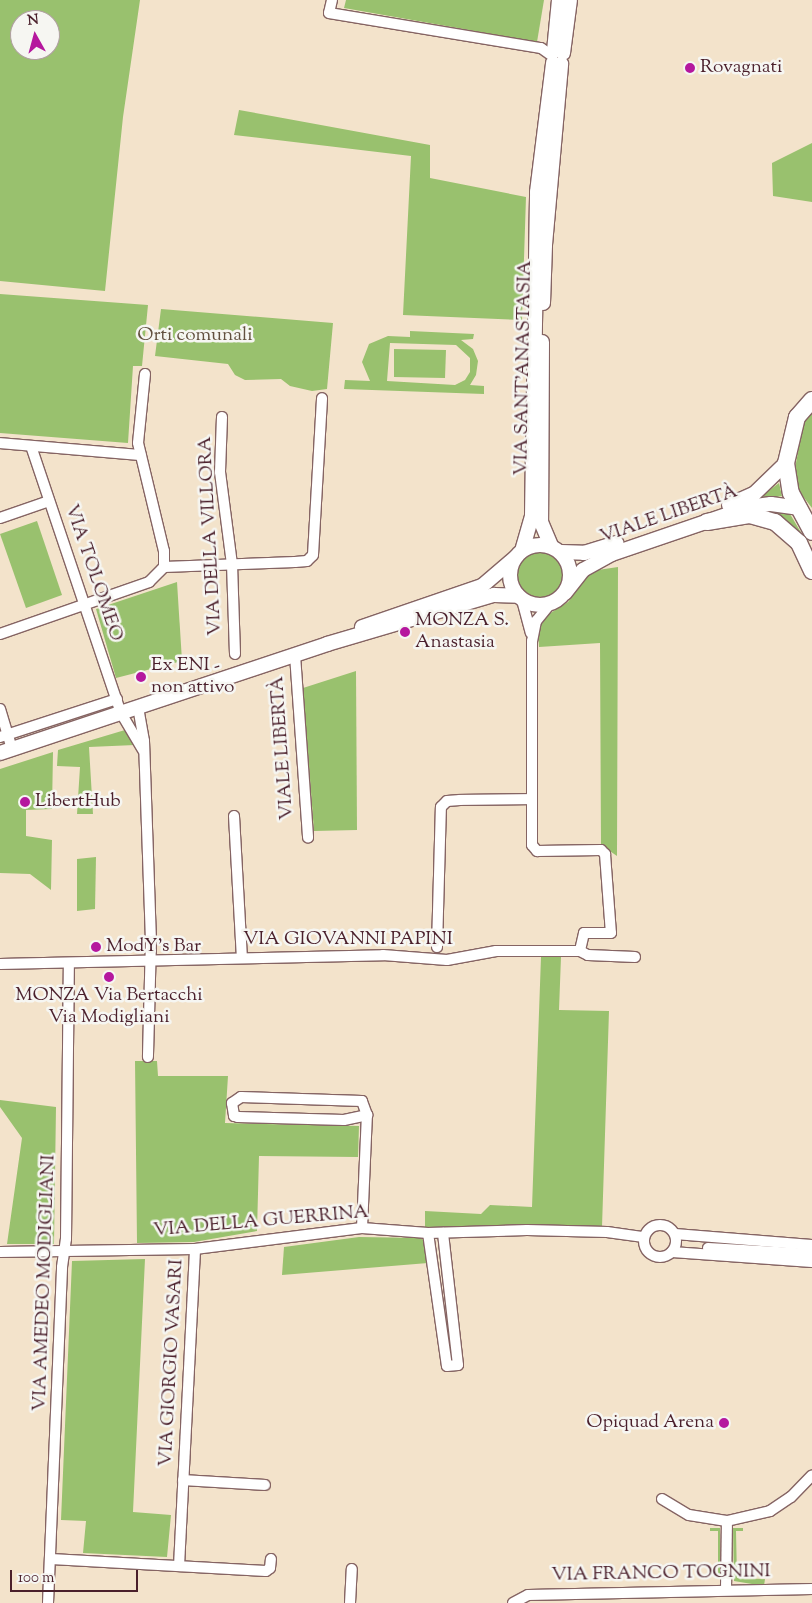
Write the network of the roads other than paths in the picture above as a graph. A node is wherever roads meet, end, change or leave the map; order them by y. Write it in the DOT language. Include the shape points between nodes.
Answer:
graph roads {
  1 [pos="332,0"];
  2 [pos="560,0"];
  3 [pos="570,0"];
  4 [pos="556,57"];
  5 [pos="543,190"];
  6 [pos="145,374"];
  7 [pos="811,397"];
  8 [pos="322,398"];
  9 [pos="222,417"];
  10 [pos="0,443"];
  11 [pos="31,446"];
  12 [pos="140,455"];
  13 [pos="786,463"];
  14 [pos="49,501"];
  15 [pos="806,513"];
  16 [pos="0,518"];
  17 [pos="707,522"];
  18 [pos="812,532"];
  19 [pos="556,549"];
  20 [pos="519,554"];
  21 [pos="232,564"];
  22 [pos="164,567"];
  23 [pos="812,571"];
  24 [pos="565,593"];
  25 [pos="520,598"];
  26 [pos="550,604"];
  27 [pos="87,605"];
  28 [pos="0,634"];
  29 [pos="532,641"];
  30 [pos="327,644"];
  31 [pos="235,654"];
  32 [pos="295,655"];
  33 [pos="117,699"];
  34 [pos="138,707"];
  35 [pos="0,709"];
  36 [pos="121,713"];
  37 [pos="4,736"];
  38 [pos="6,751"];
  39 [pos="143,751"];
  40 [pos="532,799"];
  41 [pos="234,816"];
  42 [pos="308,838"];
  43 [pos="437,947"];
  44 [pos="580,951"];
  45 [pos="635,957"];
  46 [pos="242,958"];
  47 [pos="149,961"];
  48 [pos="0,964"];
  49 [pos="69,964"];
  50 [pos="148,1058"];
  51 [pos="367,1114"];
  52 [pos="362,1228"];
  53 [pos="428,1233"];
  54 [pos="443,1233"];
  55 [pos="675,1234"];
  56 [pos="644,1237"];
  57 [pos="812,1245"];
  58 [pos="195,1249"];
  59 [pos="674,1249"];
  60 [pos="0,1252"];
  61 [pos="66,1253"];
  62 [pos="812,1254"];
  63 [pos="812,1262"];
  64 [pos="812,1475"];
  65 [pos="183,1480"];
  66 [pos="266,1485"];
  67 [pos="662,1499"];
  68 [pos="727,1521"];
  69 [pos="51,1559"];
  70 [pos="271,1559"];
  71 [pos="179,1566"];
  72 [pos="352,1569"];
  73 [pos="812,1588"];
  74 [pos="726,1590"];
  75 [pos="48,1603"];
  76 [pos="350,1603"];
  77 [pos="513,1603"];
  1 -- 4 [label="street" via="329,13 542,48"];
  2 -- 4 [label="main road"];
  3 -- 4 [label="main road"];
  4 -- 5 [label="main road"];
  5 -- 19 [label="main road, VIA SANT'ANASTASIA" via="541,522"];
  5 -- 20 [label="main road, VIA SANT'ANASTASIA" via="532,515"];
  6 -- 12 [label="street" via="141,390"];
  7 -- 13 [label="main road" via="796,417"];
  8 -- 21 [label="street" via="313,555 295,562"];
  9 -- 21 [label="street, VIA DELLA VILLORA" via="220,472"];
  10 -- 11 [label="street"];
  11 -- 12 [label="street"];
  11 -- 14 [label="street, VIA TOLOMEO"];
  12 -- 22 [label="street" via="164,551"];
  13 -- 15 [label="main road" via="788,484"];
  13 -- 19 [label="main road, VIALE LIBERTÀ" via="759,490 734,504 588,552"];
  14 -- 16 [label="street"];
  14 -- 27 [label="street, VIA TOLOMEO"];
  15 -- 17 [label="main road, VIALE LIBERTÀ" via="760,505"];
  15 -- 18 [label="main road"];
  17 -- 23 [label="main road" via="750,515 775,522 799,542"];
  17 -- 24 [label="main road, VIALE LIBERTÀ" via="604,557 584,570"];
  19 -- 20 [label="main road" via="536,545"];
  19 -- 24 [label="main road" via="571,571"];
  20 -- 25 [label="main road" via="510,577"];
  20 -- 30 [label="main road, VIALE LIBERTÀ" via="482,586 365,626"];
  21 -- 22 [label="street"];
  21 -- 31 [label="street, VIA DELLA VILLORA"];
  22 -- 27 [label="street" via="150,582"];
  24 -- 26 [label="main road"];
  25 -- 26 [label="main road" via="536,605"];
  25 -- 29 [label="street" via="528,612"];
  25 -- 30 [label="main road, VIALE LIBERTÀ" via="494,595"];
  26 -- 29 [label="street" via="536,621"];
  27 -- 28 [label="street"];
  27 -- 33 [label="street, VIA TOLOMEO"];
  29 -- 40 [label="street"];
  30 -- 32 [label="main road, VIALE LIBERTÀ"];
  32 -- 34 [label="main road, VIALE LIBERTÀ"];
  32 -- 42 [label="street, VIALE LIBERTÀ"];
  33 -- 36 [label="street, VIA TOLOMEO"];
  33 -- 37 [label="street"];
  34 -- 36 [label="main road, VIALE LIBERTÀ"];
  34 -- 39 [label="street"];
  35 -- 37 [label="street"];
  36 -- 38 [label="main road, VIALE LIBERTÀ"];
  36 -- 39 [label="street, VIA TOLOMEO"];
  37 -- 38 [label="street"];
  39 -- 47 [label="street"];
  40 -- 43 [label="street" via="447,801 442,807"];
  40 -- 44 [label="street" via="532,845 537,851 601,850 605,854 611,932 584,933"];
  41 -- 46 [label="street"];
  44 -- 45 [label="street, VIA GIOVANNI PAPINI" via="588,955"];
  44 -- 46 [label="street, VIA GIOVANNI PAPINI" via="496,952 447,960 383,955"];
  46 -- 47 [label="street, VIA GIOVANNI PAPINI"];
  47 -- 49 [label="street, VIA GIOVANNI PAPINI"];
  47 -- 50 [label="street"];
  48 -- 49 [label="street, VIA GIOVANNI PAPINI"];
  49 -- 61 [label="street, VIA AMEDEO MODIGLIANI"];
  51 -- 51 [label="street" via="362,1101 352,1099 241,1097 232,1104 238,1118 344,1120"];
  51 -- 52 [label="street"];
  52 -- 53 [label="street, VIA DELLA GUERRINA"];
  52 -- 58 [label="street, VIA DELLA GUERRINA"];
  53 -- 54 [label="street, VIA DELLA GUERRINA"];
  53 -- 54 [label="street" via="447,1366 458,1365"];
  54 -- 56 [label="street, VIA DELLA GUERRINA" via="536,1230 607,1232"];
  55 -- 56 [label="street" via="661,1224 650,1227"];
  55 -- 57 [label="street"];
  55 -- 59 [label="street"];
  56 -- 59 [label="street" via="645,1248 653,1256 663,1257"];
  58 -- 61 [label="street, VIA DELLA GUERRINA"];
  58 -- 65 [label="street, VIA GIORGIO VASARI"];
  59 -- 62 [label="street"];
  59 -- 63 [label="street"];
  60 -- 61 [label="street, VIA DELLA GUERRINA"];
  61 -- 69 [label="street, VIA AMEDEO MODIGLIANI" via="62,1267"];
  64 -- 68 [label="street" via="770,1511"];
  65 -- 66 [label="street, VIA GIORGIO VASARI"];
  65 -- 71 [label="street, VIA GIORGIO VASARI"];
  67 -- 68 [label="street" via="689,1515"];
  68 -- 74 [label="street"];
  69 -- 71 [label="street"];
  69 -- 75 [label="street, VIA AMEDEO MODIGLIANI"];
  70 -- 71 [label="street" via="270,1568 266,1571"];
  72 -- 76 [label="street"];
  73 -- 74 [label="street, VIA FRANCO TOGNINI"];
  74 -- 77 [label="street, VIA FRANCO TOGNINI" via="528,1595"];
}
